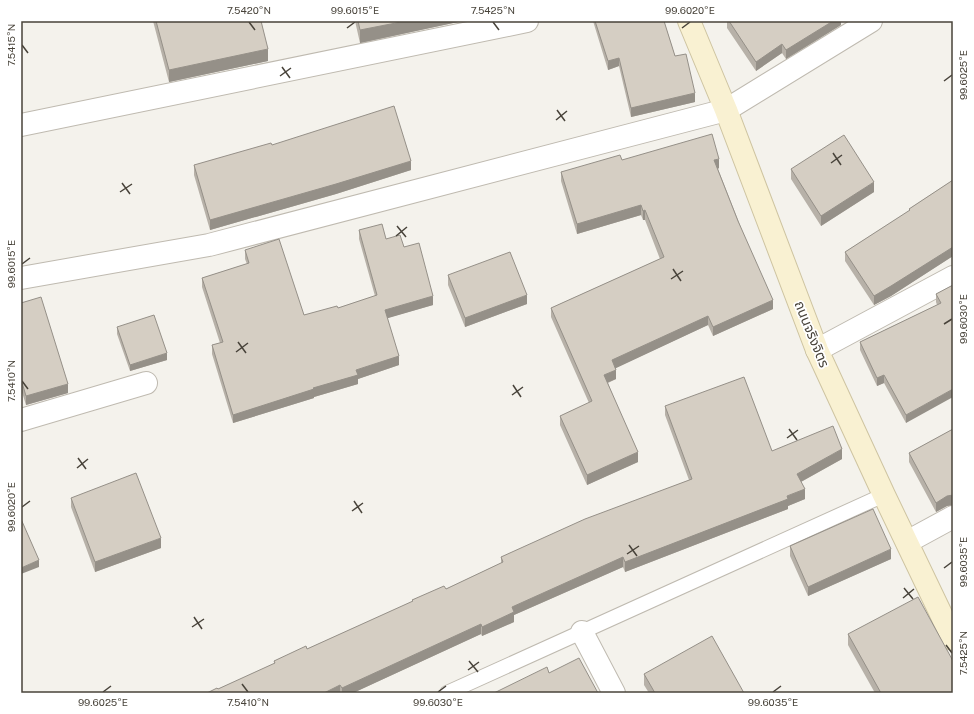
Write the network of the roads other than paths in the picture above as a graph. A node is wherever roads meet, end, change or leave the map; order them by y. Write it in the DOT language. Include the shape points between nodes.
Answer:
graph roads {
  1 [pos="527,21"];
  2 [pos="689,21"];
  3 [pos="871,21"];
  4 [pos="726,110"];
  5 [pos="21,125"];
  6 [pos="953,277"];
  7 [pos="21,278"];
  8 [pos="817,350"];
  9 [pos="146,383"];
  10 [pos="21,420"];
  11 [pos="884,495"];
  12 [pos="953,517"];
  13 [pos="907,542"];
  14 [pos="582,632"];
  15 [pos="953,639"];
  16 [pos="447,693"];
  17 [pos="614,693"];
  1 -- 5 [label="street"];
  2 -- 4 [label="street, ถนนจริงจิตร"];
  3 -- 4 [label="street"];
  4 -- 7 [label="street" via="209,245"];
  4 -- 8 [label="street, ถนนจริงจิตร"];
  6 -- 8 [label="street"];
  8 -- 11 [label="street, ถนนจริงจิตร"];
  9 -- 10 [label="street"];
  11 -- 13 [label="street, ถนนจริงจิตร"];
  11 -- 14 [label="lane"];
  12 -- 13 [label="street"];
  13 -- 15 [label="street, ถนนจริงจิตร"];
  14 -- 16 [label="lane"];
  14 -- 17 [label="street"];
}
